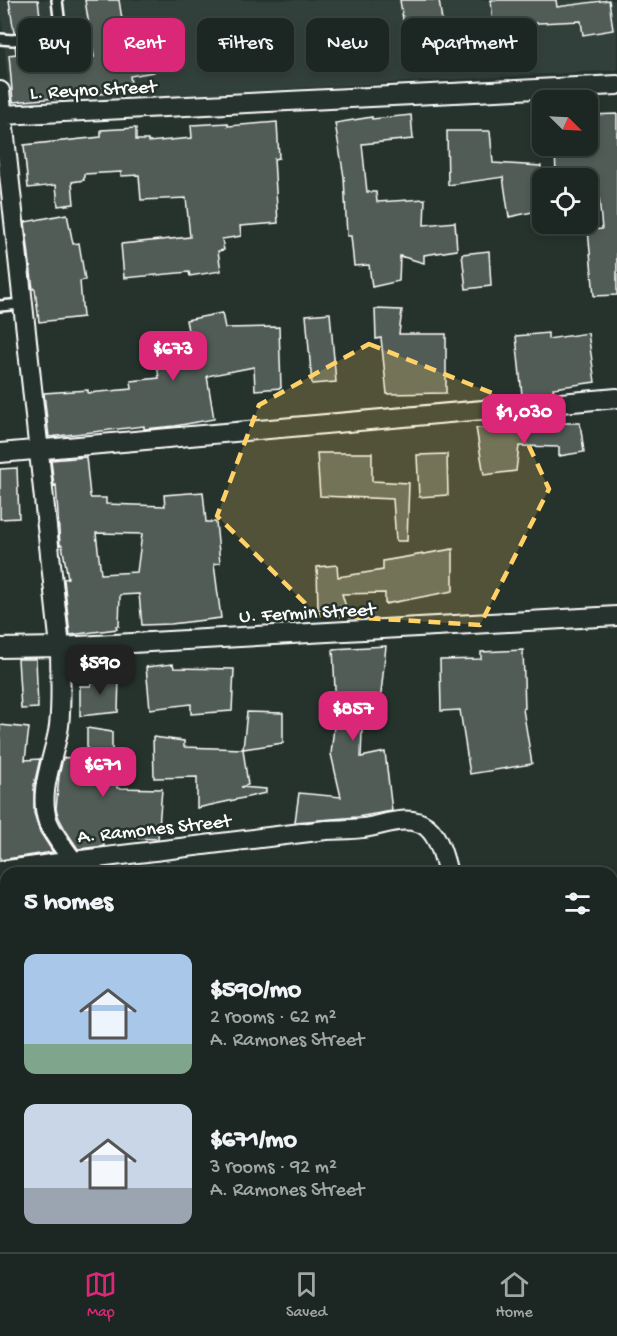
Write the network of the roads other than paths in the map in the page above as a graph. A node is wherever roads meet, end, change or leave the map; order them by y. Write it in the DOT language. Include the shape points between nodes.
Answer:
graph roads {
  1 [pos="57,0"];
  2 [pos="0,39"];
  3 [pos="617,85"];
  4 [pos="0,91"];
  5 [pos="2,115"];
  6 [pos="22,304"];
  7 [pos="0,306"];
  8 [pos="617,398"];
  9 [pos="38,450"];
  10 [pos="0,453"];
  11 [pos="617,616"];
  12 [pos="60,647"];
  13 [pos="0,648"];
  14 [pos="73,861"];
  15 [pos="33,867"];
  16 [pos="446,867"];
  1 -- 2 [label="lane" via="60,26 56,33"];
  3 -- 5 [label="street, L. Reyno Street"];
  4 -- 5 [label="street, A. Ramones Street"];
  5 -- 6 [label="street, A. Ramones Street"];
  6 -- 7 [label="lane"];
  6 -- 9 [label="street, A. Ramones Street"];
  8 -- 9 [label="street"];
  9 -- 10 [label="street"];
  9 -- 12 [label="street, A. Ramones Street"];
  11 -- 12 [label="street, U. Fermin Street"];
  12 -- 13 [label="street, U. Fermin Street"];
  12 -- 14 [label="street, A. Ramones Street" via="60,715 45,799 47,819"];
  14 -- 15 [label="street"];
  14 -- 16 [label="street, A. Ramones Street" via="409,821 428,828"];
}
